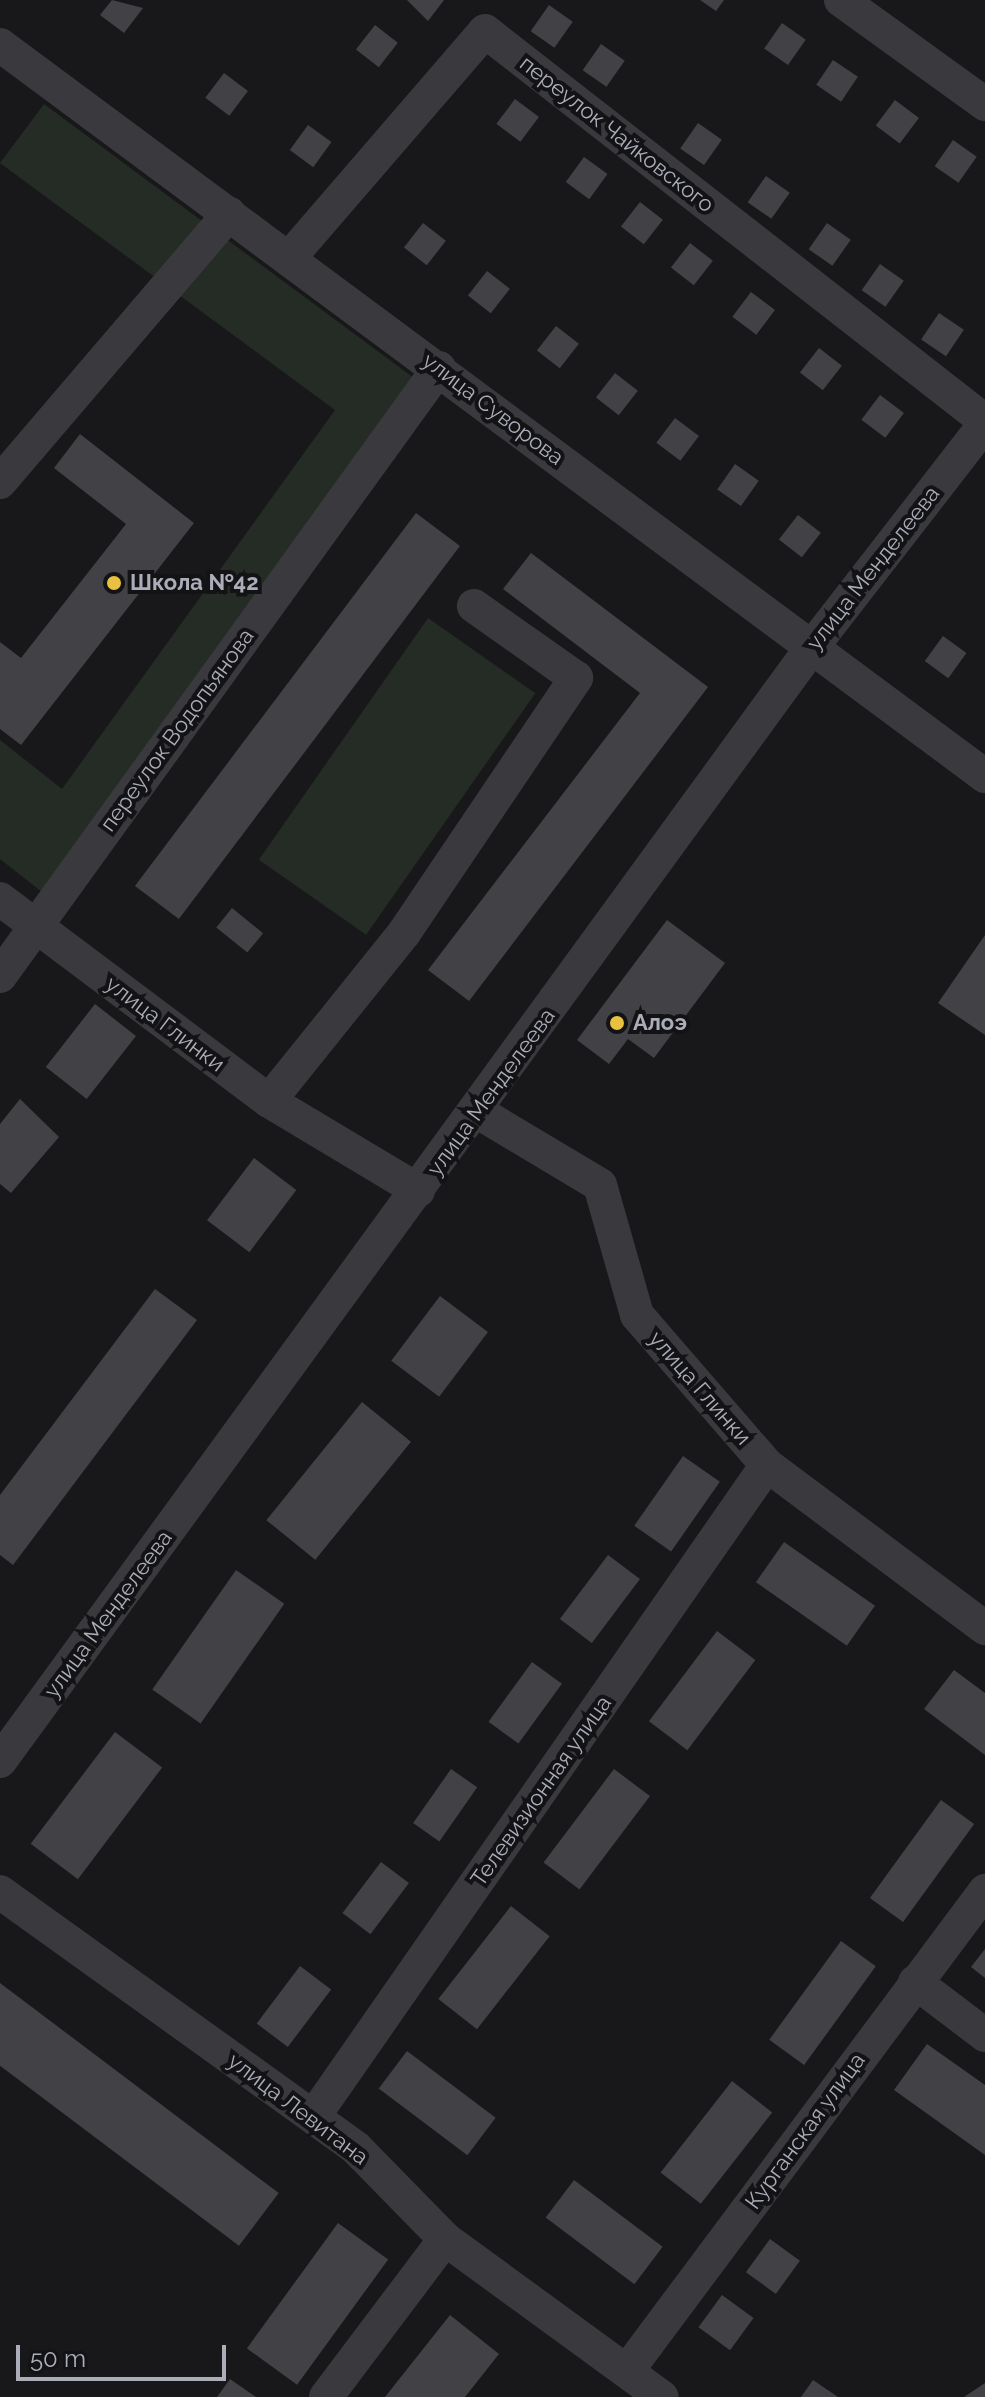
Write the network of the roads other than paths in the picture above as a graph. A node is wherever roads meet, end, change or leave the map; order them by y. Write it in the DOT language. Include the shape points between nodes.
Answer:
graph roads {
  1 [pos="849,2"];
  2 [pos="0,45"];
  3 [pos="985,104"];
  4 [pos="229,214"];
  5 [pos="290,257"];
  6 [pos="439,368"];
  7 [pos="985,422"];
  8 [pos="0,482"];
  9 [pos="474,606"];
  10 [pos="809,651"];
  11 [pos="985,776"];
  12 [pos="0,899"];
  13 [pos="36,927"];
  14 [pos="0,976"];
  15 [pos="269,1101"];
  16 [pos="478,1112"];
  17 [pos="418,1190"];
  18 [pos="767,1465"];
  19 [pos="985,1628"];
  20 [pos="0,1761"];
  21 [pos="985,1891"];
  22 [pos="0,1892"];
  23 [pos="915,1982"];
  24 [pos="985,2035"];
  25 [pos="314,2116"];
  26 [pos="445,2239"];
  27 [pos="627,2371"];
  28 [pos="326,2397"];
  29 [pos="662,2397"];
  1 -- 3 [label="street"];
  2 -- 4 [label="street, улица Суворова"];
  4 -- 5 [label="street, улица Суворова"];
  4 -- 8 [label="street"];
  5 -- 6 [label="street, улица Суворова"];
  5 -- 7 [label="street, переулок Чайковского" via="485,31"];
  6 -- 10 [label="street, улица Суворова"];
  6 -- 13 [label="street, переулок Водопьянова"];
  7 -- 10 [label="street, улица Менделеева"];
  9 -- 15 [label="street" via="576,678 404,933"];
  10 -- 11 [label="street, улица Суворова"];
  10 -- 16 [label="street, улица Менделеева"];
  12 -- 13 [label="street, улица Глинки"];
  13 -- 14 [label="street, переулок Водопьянова"];
  13 -- 15 [label="street, улица Глинки"];
  15 -- 17 [label="street, улица Глинки"];
  16 -- 17 [label="street, улица Менделеева"];
  16 -- 18 [label="street, улица Глинки" via="600,1185 637,1315"];
  17 -- 20 [label="street, улица Менделеева"];
  18 -- 19 [label="street, улица Глинки"];
  18 -- 25 [label="street, Телевизионная улица"];
  21 -- 23 [label="street, Курганская улица"];
  22 -- 25 [label="street, улица Левитана"];
  23 -- 24 [label="street"];
  23 -- 27 [label="street, Курганская улица"];
  25 -- 26 [label="street, улица Левитана" via="356,2148"];
  26 -- 27 [label="street, улица Левитана"];
  26 -- 28 [label="street"];
  27 -- 29 [label="street, улица Левитана"];
}
